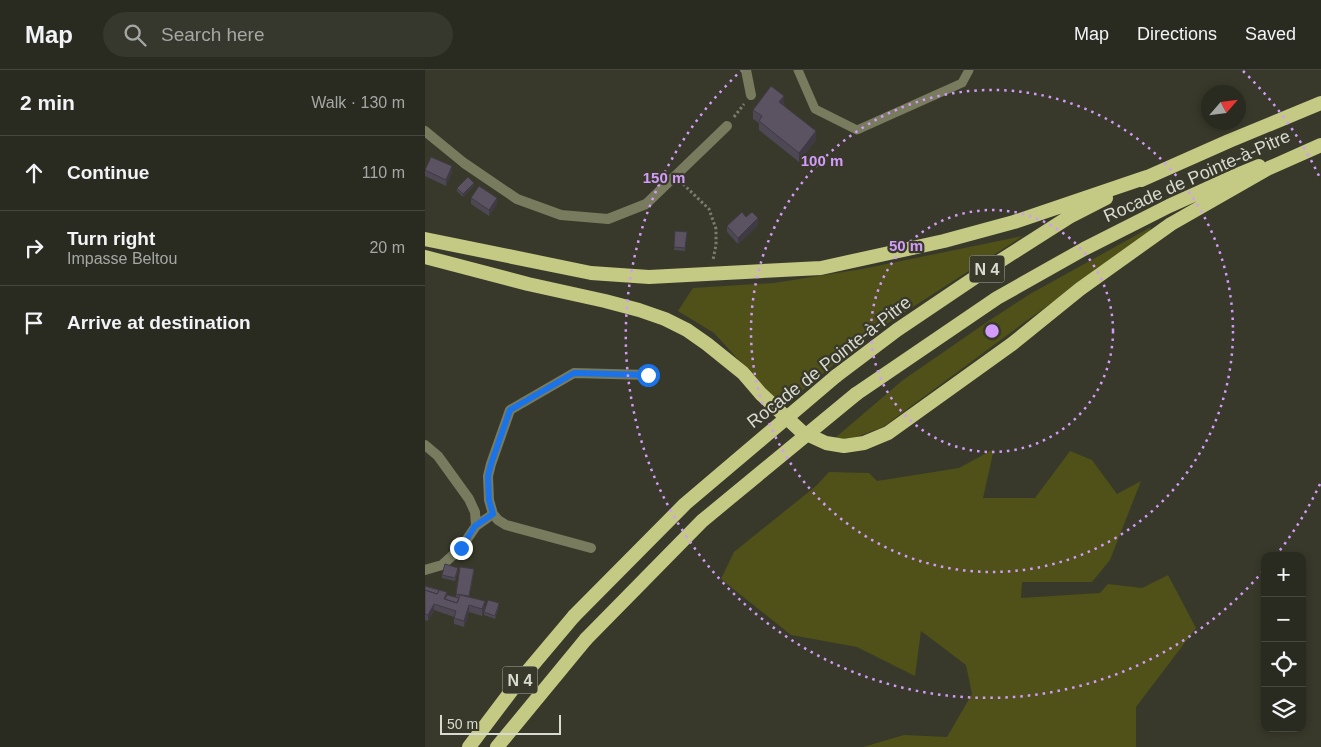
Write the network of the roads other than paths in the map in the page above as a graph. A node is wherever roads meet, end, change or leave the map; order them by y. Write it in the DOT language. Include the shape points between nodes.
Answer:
graph roads {
  1 [pos="746,70"];
  2 [pos="798,70"];
  3 [pos="969,70"];
  4 [pos="751,95"];
  5 [pos="1321,103"];
  6 [pos="727,126"];
  7 [pos="425,131"];
  8 [pos="1321,143"];
  9 [pos="1147,177"];
  10 [pos="425,239"];
  11 [pos="425,257"];
  12 [pos="648,375"];
  13 [pos="425,445"];
  14 [pos="493,514"];
  15 [pos="475,526"];
  16 [pos="591,548"];
  17 [pos="425,570"];
  18 [pos="469,747"];
  19 [pos="497,747"];
  1 -- 4 [label="street"];
  2 -- 3 [label="lane" via="815,109 857,130 963,82"];
  5 -- 9 [label="highway, Rocade de Pointe-à-Pitre / N 4"];
  6 -- 7 [label="street" via="646,204 608,219 561,215 517,200"];
  8 -- 11 [label="highway" via="1269,168 1171,224 888,433 844,446 826,443 802,432 743,373 687,330 665,319"];
  8 -- 19 [label="highway, Rocade de Pointe-à-Pitre / N 4, bridge" via="1242,172 1083,249 997,298 856,394 702,521 586,639"];
  9 -- 10 [label="highway" via="1014,222 821,268 649,277 591,273"];
  9 -- 18 [label="highway, Rocade de Pointe-à-Pitre / N 4, bridge" via="1069,217 986,270 836,376 685,504 574,616"];
  12 -- 14 [label="street" via="574,373 510,410 488,476"];
  13 -- 15 [label="street" via="438,456 469,499 475,512"];
  14 -- 15 [label="street"];
  14 -- 16 [label="street" via="505,526"];
  15 -- 17 [label="street" via="461,548 442,565"];
}
